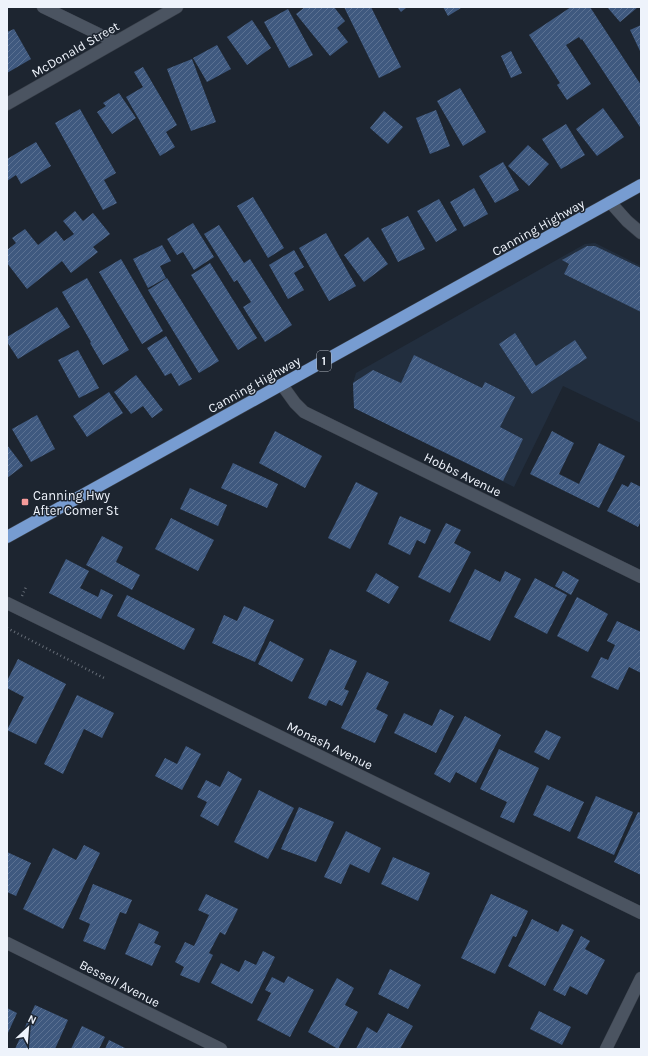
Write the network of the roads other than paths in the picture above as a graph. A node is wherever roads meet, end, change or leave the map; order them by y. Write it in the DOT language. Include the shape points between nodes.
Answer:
graph roads {
  1 [pos="43,7"];
  2 [pos="177,7"];
  3 [pos="115,42"];
  4 [pos="7,104"];
  5 [pos="641,185"];
  6 [pos="610,202"];
  7 [pos="641,233"];
  8 [pos="282,385"];
  9 [pos="7,536"];
  10 [pos="641,577"];
  11 [pos="7,603"];
  12 [pos="641,913"];
  13 [pos="7,943"];
  14 [pos="641,978"];
  15 [pos="221,1049"];
  16 [pos="606,1049"];
  1 -- 3 [label="street"];
  2 -- 3 [label="street, McDonald Street"];
  3 -- 4 [label="street, McDonald Street"];
  5 -- 6 [label="highway, Canning Highway / 1"];
  6 -- 7 [label="street"];
  6 -- 8 [label="highway, Canning Highway / 1"];
  8 -- 9 [label="highway, Canning Highway / 1"];
  8 -- 10 [label="street, Hobbs Avenue" via="304,412"];
  11 -- 12 [label="street, Monash Avenue"];
  13 -- 15 [label="street, Bessell Avenue"];
  14 -- 16 [label="street"];
}
